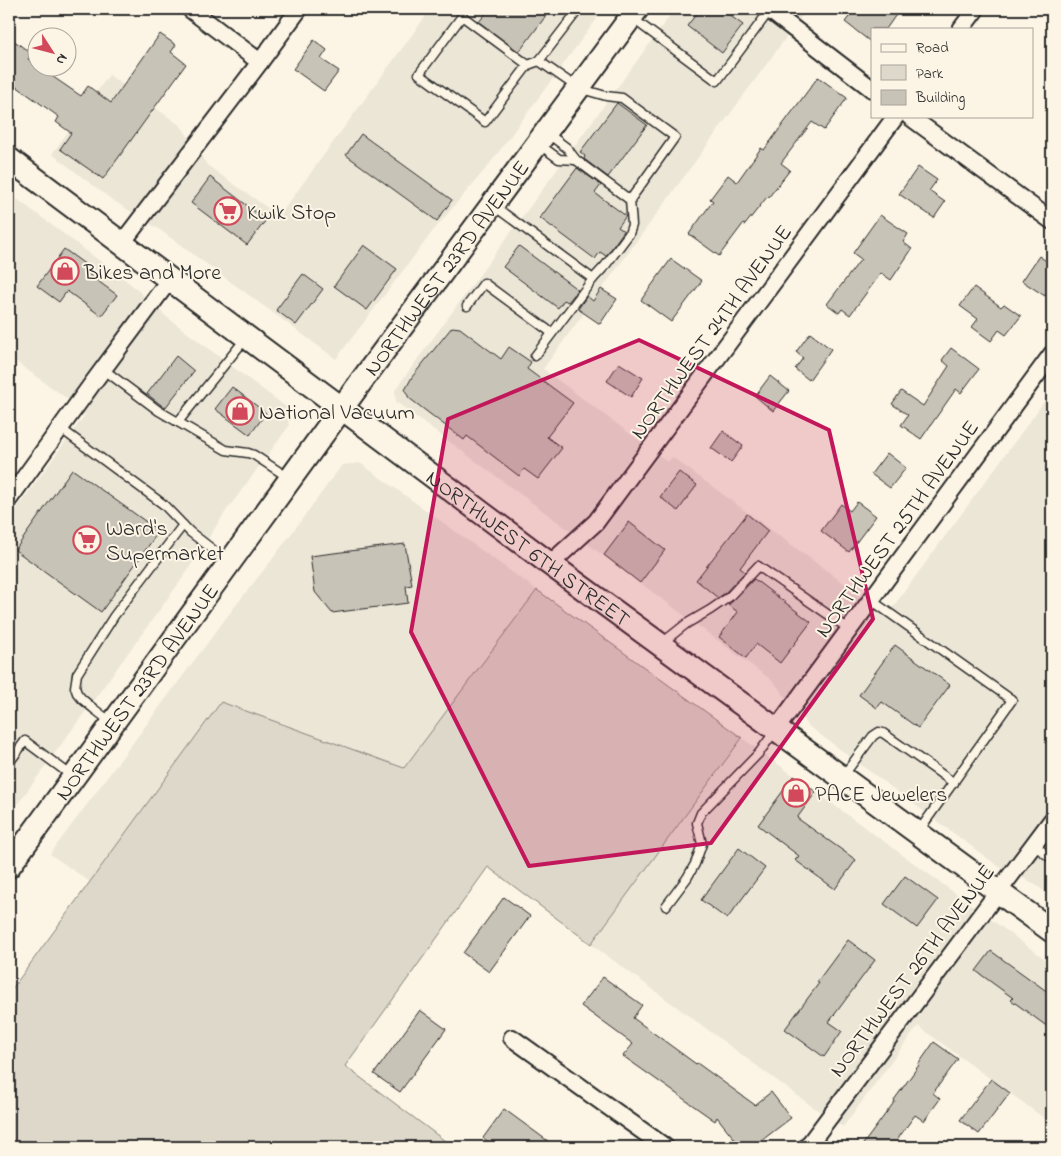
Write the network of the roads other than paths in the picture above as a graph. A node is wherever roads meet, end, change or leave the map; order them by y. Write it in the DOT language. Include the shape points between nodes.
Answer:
graph roads {
  1 [pos="190,9"];
  2 [pos="299,9"];
  3 [pos="579,9"];
  4 [pos="769,9"];
  5 [pos="976,9"];
  6 [pos="463,12"];
  7 [pos="634,13"];
  8 [pos="962,28"];
  9 [pos="539,61"];
  10 [pos="260,62"];
  11 [pos="528,65"];
  12 [pos="871,87"];
  13 [pos="578,88"];
  14 [pos="895,118"];
  15 [pos="912,118"];
  16 [pos="542,138"];
  17 [pos="9,158"];
  18 [pos="576,160"];
  19 [pos="630,200"];
  20 [pos="492,204"];
  21 [pos="1052,220"];
  22 [pos="122,243"];
  23 [pos="170,279"];
  24 [pos="593,279"];
  25 [pos="467,306"];
  26 [pos="552,333"];
  27 [pos="247,337"];
  28 [pos="1052,354"];
  29 [pos="535,356"];
  30 [pos="104,369"];
  31 [pos="342,408"];
  32 [pos="178,422"];
  33 [pos="60,428"];
  34 [pos="290,479"];
  35 [pos="9,499"];
  36 [pos="183,525"];
  37 [pos="229,563"];
  38 [pos="550,564"];
  39 [pos="871,600"];
  40 [pos="849,629"];
  41 [pos="660,644"];
  42 [pos="113,723"];
  43 [pos="776,729"];
  44 [pos="9,763"];
  45 [pos="74,777"];
  46 [pos="842,777"];
  47 [pos="954,783"];
  48 [pos="1052,820"];
  49 [pos="918,833"];
  50 [pos="1034,845"];
  51 [pos="1052,859"];
  52 [pos="10,864"];
  53 [pos="999,892"];
  54 [pos="666,906"];
  55 [pos="1052,931"];
  56 [pos="512,1038"];
  57 [pos="665,1147"];
  58 [pos="807,1147"];
  1 -- 10 [label="street"];
  2 -- 10 [label="street"];
  3 -- 9 [label="lane"];
  4 -- 7 [label="lane" via="717,81"];
  4 -- 12 [label="street"];
  5 -- 8 [label="street"];
  6 -- 11 [label="lane"];
  6 -- 11 [label="lane" via="419,74 485,122"];
  7 -- 13 [label="main road, NORTHWEST 23RD AVENUE"];
  9 -- 11 [label="lane"];
  9 -- 13 [label="lane"];
  10 -- 22 [label="street"];
  13 -- 16 [label="main road, NORTHWEST 23RD AVENUE"];
  13 -- 19 [label="lane" via="622,98 675,137"];
  14 -- 38 [label="street, NORTHWEST 24TH AVENUE" via="596,522"];
  15 -- 21 [label="street"];
  16 -- 18 [label="lane" via="567,148"];
  16 -- 18 [label="lane" via="560,159"];
  16 -- 20 [label="main road, NORTHWEST 23RD AVENUE"];
  17 -- 22 [label="main road, NORTHWEST 6TH STREET"];
  18 -- 19 [label="lane"];
  19 -- 24 [label="lane" via="632,225 629,234"];
  20 -- 24 [label="lane"];
  20 -- 31 [label="main road, NORTHWEST 23RD AVENUE"];
  22 -- 23 [label="main road, NORTHWEST 6TH STREET"];
  23 -- 27 [label="main road, NORTHWEST 6TH STREET"];
  23 -- 30 [label="street"];
  24 -- 26 [label="lane"];
  25 -- 26 [label="lane" via="484,283"];
  26 -- 29 [label="lane"];
  27 -- 31 [label="main road, NORTHWEST 6TH STREET"];
  27 -- 32 [label="lane"];
  28 -- 39 [label="street, NORTHWEST 25TH AVENUE"];
  30 -- 32 [label="lane"];
  30 -- 33 [label="street"];
  31 -- 34 [label="main road, NORTHWEST 23RD AVENUE"];
  31 -- 38 [label="main road, NORTHWEST 6TH STREET"];
  32 -- 34 [label="lane" via="226,450 254,455"];
  33 -- 35 [label="street"];
  33 -- 36 [label="lane" via="163,504"];
  34 -- 37 [label="main road, NORTHWEST 23RD AVENUE"];
  36 -- 37 [label="lane"];
  36 -- 42 [label="lane" via="114,616 77,674 74,687 77,693"];
  37 -- 42 [label="main road, NORTHWEST 23RD AVENUE"];
  38 -- 41 [label="main road, NORTHWEST 6TH STREET"];
  39 -- 40 [label="street, NORTHWEST 25TH AVENUE"];
  39 -- 47 [label="lane" via="1012,700"];
  40 -- 41 [label="lane" via="758,566 729,597"];
  40 -- 43 [label="street, NORTHWEST 25TH AVENUE"];
  41 -- 43 [label="main road, NORTHWEST 6TH STREET"];
  42 -- 45 [label="main road, NORTHWEST 23RD AVENUE"];
  43 -- 46 [label="main road, NORTHWEST 6TH STREET"];
  43 -- 54 [label="lane" via="759,753 701,813 697,823 702,844 695,864"];
  44 -- 45 [label="lane" via="25,741"];
  45 -- 52 [label="main road, NORTHWEST 23RD AVENUE"];
  46 -- 47 [label="lane" via="878,732"];
  46 -- 49 [label="main road, NORTHWEST 6TH STREET"];
  47 -- 49 [label="lane"];
  48 -- 50 [label="street, NORTHWEST 26TH AVENUE"];
  49 -- 53 [label="main road, NORTHWEST 6TH STREET"];
  50 -- 51 [label="lane"];
  50 -- 53 [label="street, NORTHWEST 26TH AVENUE"];
  53 -- 55 [label="main road, NORTHWEST 6TH STREET"];
  53 -- 58 [label="street, NORTHWEST 26TH AVENUE"];
  56 -- 57 [label="street"];
}
